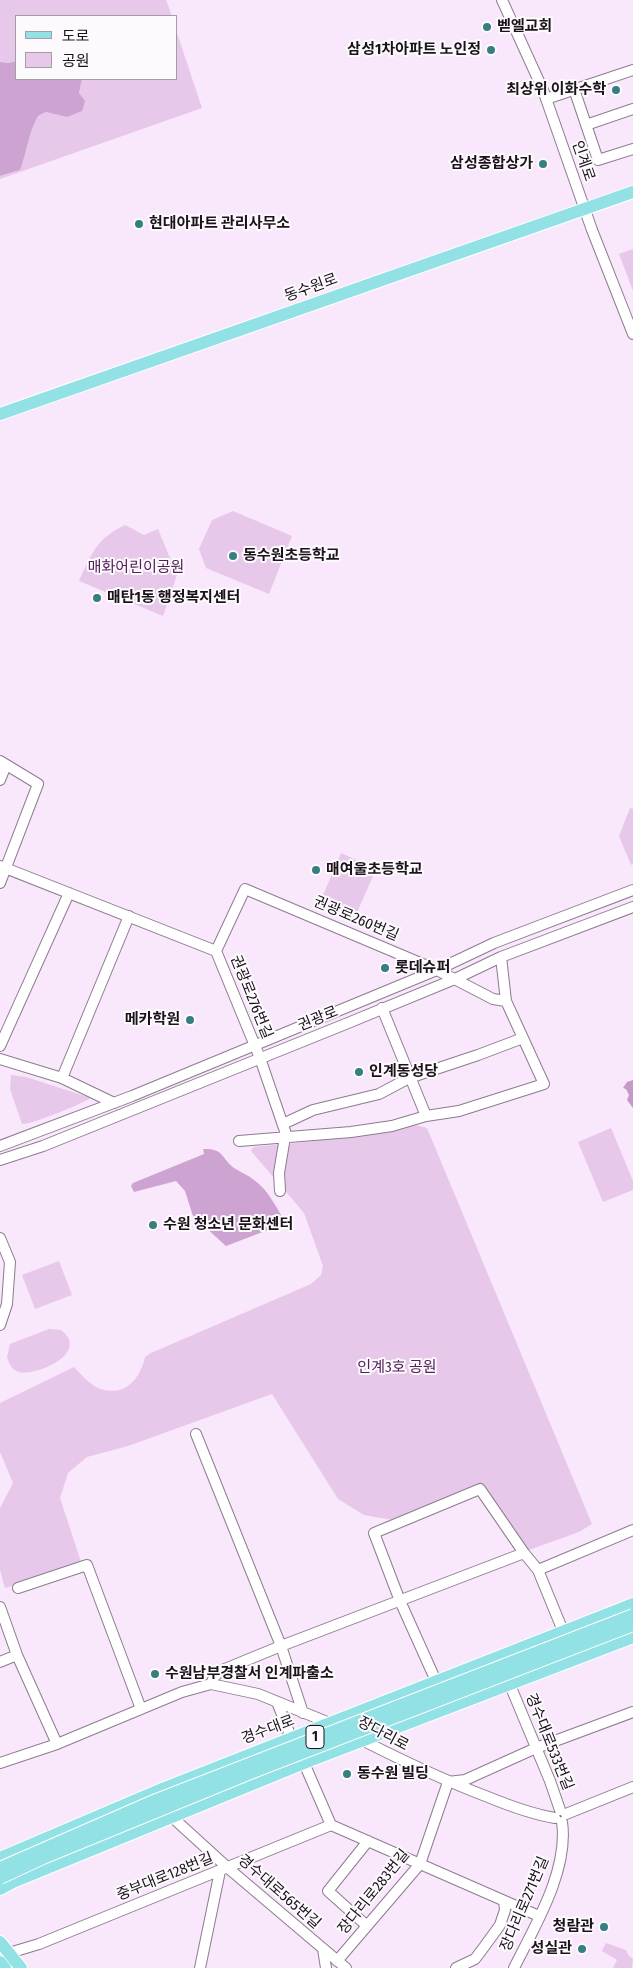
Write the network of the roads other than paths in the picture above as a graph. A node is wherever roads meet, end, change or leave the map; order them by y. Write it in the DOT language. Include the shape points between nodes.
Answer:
graph roads {
  1 [pos="502,0"];
  2 [pos="633,70"];
  3 [pos="574,89"];
  4 [pos="546,99"];
  5 [pos="633,109"];
  6 [pos="586,125"];
  7 [pos="633,149"];
  8 [pos="633,192"];
  9 [pos="584,209"];
  10 [pos="633,334"];
  11 [pos="0,414"];
  12 [pos="3,763"];
  13 [pos="0,780"];
  14 [pos="2,867"];
  15 [pos="0,883"];
  16 [pos="633,890"];
  17 [pos="68,893"];
  18 [pos="633,908"];
  19 [pos="129,916"];
  20 [pos="216,951"];
  21 [pos="501,957"];
  22 [pos="437,970"];
  23 [pos="455,978"];
  24 [pos="506,1002"];
  25 [pos="382,1008"];
  26 [pos="522,1038"];
  27 [pos="254,1045"];
  28 [pos="0,1046"];
  29 [pos="260,1058"];
  30 [pos="0,1059"];
  31 [pos="62,1078"];
  32 [pos="409,1078"];
  33 [pos="114,1103"];
  34 [pos="426,1116"];
  35 [pos="283,1124"];
  36 [pos="286,1137"];
  37 [pos="239,1141"];
  38 [pos="1,1145"];
  39 [pos="0,1162"];
  40 [pos="280,1191"];
  41 [pos="0,1238"];
  42 [pos="0,1325"];
  43 [pos="196,1434"];
  44 [pos="633,1530"];
  45 [pos="524,1553"];
  46 [pos="538,1570"];
  47 [pos="18,1588"];
  48 [pos="400,1601"];
  49 [pos="633,1604"];
  50 [pos="0,1607"];
  51 [pos="633,1614"];
  52 [pos="633,1625"];
  53 [pos="563,1631"];
  54 [pos="633,1637"];
  55 [pos="281,1646"];
  56 [pos="18,1655"];
  57 [pos="0,1662"];
  58 [pos="436,1681"];
  59 [pos="211,1684"];
  60 [pos="510,1685"];
  61 [pos="277,1702"];
  62 [pos="141,1709"];
  63 [pos="633,1712"];
  64 [pos="303,1713"];
  65 [pos="331,1723"];
  66 [pos="287,1740"];
  67 [pos="364,1741"];
  68 [pos="57,1744"];
  69 [pos="536,1748"];
  70 [pos="0,1763"];
  71 [pos="304,1763"];
  72 [pos="448,1782"];
  73 [pos="633,1787"];
  74 [pos="561,1816"];
  75 [pos="172,1817"];
  76 [pos="331,1825"];
  77 [pos="368,1841"];
  78 [pos="0,1858"];
  79 [pos="420,1864"];
  80 [pos="0,1868"];
  81 [pos="224,1869"];
  82 [pos="0,1878"];
  83 [pos="0,1890"];
  84 [pos="504,1901"];
  85 [pos="539,1916"];
  86 [pos="366,1925"];
  87 [pos="0,1942"];
  88 [pos="323,1949"];
  89 [pos="5,1958"];
  90 [pos="337,1961"];
  91 [pos="5,1968"];
  92 [pos="21,1968"];
  93 [pos="200,1968"];
  94 [pos="326,1968"];
  95 [pos="346,1968"];
  96 [pos="456,1968"];
  97 [pos="514,1968"];
  1 -- 4 [label="street, 인계로"];
  2 -- 3 [label="street"];
  3 -- 4 [label="street"];
  3 -- 6 [label="street"];
  4 -- 9 [label="street, 인계로"];
  5 -- 6 [label="street"];
  6 -- 7 [label="street" via="598,160"];
  8 -- 9 [label="main road, 동수원로"];
  9 -- 10 [label="street, 인계로"];
  9 -- 11 [label="main road, 동수원로"];
  12 -- 13 [label="street"];
  12 -- 14 [label="street" via="38,784"];
  14 -- 15 [label="street"];
  14 -- 17 [label="street, 권광로276번길"];
  16 -- 22 [label="street, 권광로" via="494,942"];
  17 -- 19 [label="street, 권광로276번길"];
  17 -- 28 [label="street"];
  18 -- 21 [label="street, 권광로"];
  19 -- 20 [label="street, 권광로276번길"];
  19 -- 31 [label="street"];
  20 -- 22 [label="street, 권광로260번길" via="245,889"];
  20 -- 27 [label="street, 권광로276번길"];
  21 -- 23 [label="street, 권광로"];
  21 -- 24 [label="street"];
  22 -- 23 [label="street, 권광로260번길"];
  22 -- 27 [label="street, 권광로"];
  23 -- 24 [label="street, 권광로260번길" via="493,999"];
  23 -- 25 [label="street, 권광로"];
  24 -- 26 [label="street"];
  25 -- 29 [label="street, 권광로"];
  25 -- 32 [label="street"];
  26 -- 32 [label="street"];
  26 -- 34 [label="street" via="544,1084 459,1111"];
  27 -- 29 [label="street, 권광로276번길"];
  27 -- 33 [label="street, 권광로"];
  29 -- 35 [label="street, 권광로276번길"];
  29 -- 39 [label="street, 권광로"];
  30 -- 31 [label="street"];
  31 -- 33 [label="street"];
  32 -- 34 [label="street"];
  32 -- 35 [label="street" via="379,1094 312,1110"];
  33 -- 38 [label="street, 권광로"];
  34 -- 36 [label="street" via="392,1126"];
  35 -- 36 [label="street, 권광로276번길"];
  36 -- 37 [label="street"];
  36 -- 40 [label="street" via="278,1173"];
  41 -- 42 [label="street" via="10,1262 6,1304"];
  43 -- 55 [label="street"];
  44 -- 46 [label="street"];
  45 -- 46 [label="street"];
  45 -- 48 [label="street"];
  45 -- 48 [label="street" via="480,1489 374,1533"];
  46 -- 53 [label="street"];
  47 -- 62 [label="street" via="87,1565"];
  48 -- 55 [label="street"];
  48 -- 58 [label="street"];
  49 -- 53 [label="main road, 경수대로"];
  50 -- 56 [label="street"];
  51 -- 80 [label="main road, 1, bridge" via="156,1800"];
  52 -- 82 [label="main road, 1, bridge" via="254,1772"];
  53 -- 58 [label="main road, 경수대로"];
  54 -- 60 [label="main road"];
  55 -- 59 [label="street" via="220,1671"];
  55 -- 64 [label="street"];
  56 -- 57 [label="street"];
  56 -- 68 [label="street"];
  58 -- 65 [label="main road, 경수대로"];
  59 -- 61 [label="street, 장다리로" via="258,1694"];
  59 -- 62 [label="street"];
  60 -- 67 [label="main road"];
  60 -- 69 [label="street, 경수대로533번길"];
  61 -- 64 [label="street, 장다리로"];
  61 -- 66 [label="street" via="290,1732"];
  62 -- 68 [label="street"];
  63 -- 69 [label="street"];
  64 -- 65 [label="street, 장다리로"];
  65 -- 66 [label="main road, 경수대로"];
  65 -- 67 [label="street, 장다리로"];
  66 -- 78 [label="main road, 경수대로"];
  67 -- 71 [label="main road"];
  67 -- 72 [label="street, 장다리로"];
  68 -- 70 [label="street"];
  69 -- 72 [label="street" via="465,1780"];
  69 -- 74 [label="street, 경수대로533번길"];
  71 -- 75 [label="main road"];
  71 -- 76 [label="street"];
  72 -- 74 [label="street, 장다리로" via="522,1810"];
  72 -- 79 [label="street, 장다리로283번길"];
  73 -- 74 [label="street"];
  74 -- 85 [label="street, 장다리로271번길" via="564,1834 560,1858"];
  75 -- 81 [label="street, 경수대로565번길"];
  75 -- 83 [label="main road"];
  76 -- 77 [label="street"];
  76 -- 81 [label="street, 중부대로128번길"];
  77 -- 79 [label="street"];
  77 -- 86 [label="street" via="328,1891"];
  79 -- 84 [label="street"];
  79 -- 86 [label="street, 장다리로283번길"];
  81 -- 88 [label="street, 경수대로565번길"];
  81 -- 89 [label="street, 중부대로128번길"];
  81 -- 93 [label="street"];
  84 -- 85 [label="street"];
  84 -- 96 [label="street" via="500,1925 475,1959"];
  85 -- 97 [label="street, 장다리로271번길"];
  86 -- 90 [label="street, 장다리로283번길"];
  87 -- 89 [label="main road"];
  88 -- 90 [label="street, 경수대로565번길"];
  88 -- 94 [label="street"];
  89 -- 91 [label="main road"];
  89 -- 92 [label="main road"];
  90 -- 95 [label="street, 경수대로565번길"];
}
